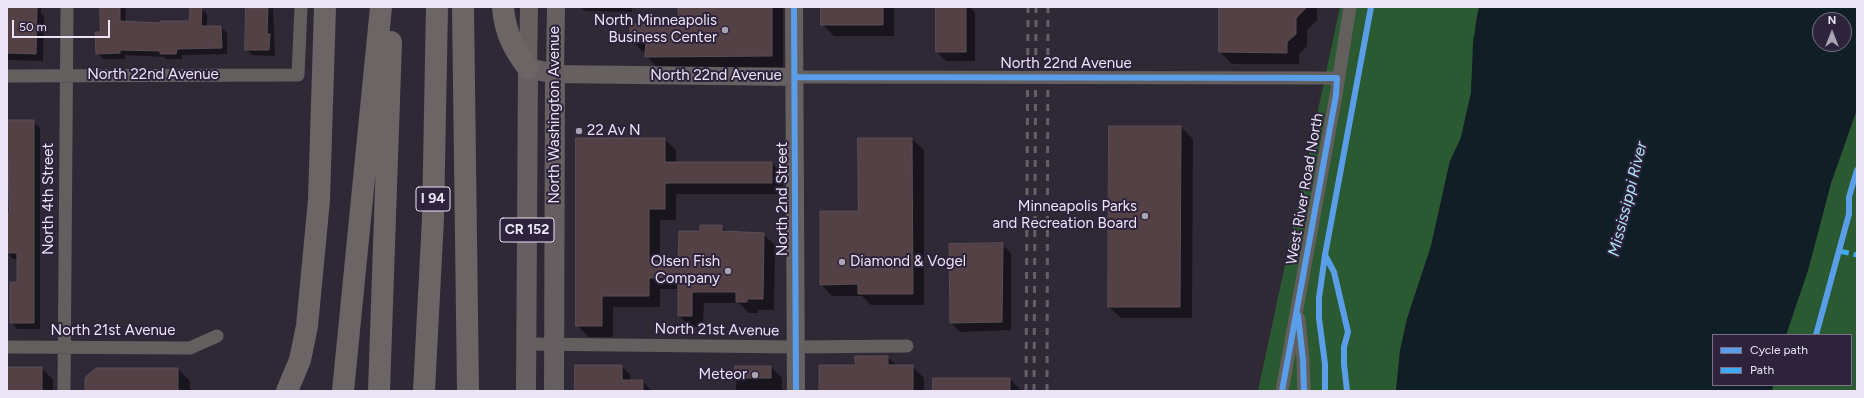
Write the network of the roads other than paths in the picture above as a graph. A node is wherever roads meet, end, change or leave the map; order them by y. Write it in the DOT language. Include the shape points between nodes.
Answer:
graph roads {
  1 [pos="67,7"];
  2 [pos="300,7"];
  3 [pos="325,7"];
  4 [pos="381,7"];
  5 [pos="391,7"];
  6 [pos="437,7"];
  7 [pos="463,7"];
  8 [pos="503,7"];
  9 [pos="529,7"];
  10 [pos="556,7"];
  11 [pos="794,7"];
  12 [pos="1350,7"];
  13 [pos="528,68"];
  14 [pos="554,74"];
  15 [pos="66,75"];
  16 [pos="7,76"];
  17 [pos="796,77"];
  18 [pos="1337,78"];
  19 [pos="1297,304"];
  20 [pos="307,326"];
  21 [pos="217,336"];
  22 [pos="527,344"];
  23 [pos="554,344"];
  24 [pos="907,346"];
  25 [pos="7,347"];
  26 [pos="64,347"];
  27 [pos="796,347"];
  28 [pos="64,391"];
  29 [pos="277,391"];
  30 [pos="287,391"];
  31 [pos="343,391"];
  32 [pos="380,391"];
  33 [pos="424,391"];
  34 [pos="468,391"];
  35 [pos="526,391"];
  36 [pos="554,391"];
  37 [pos="796,391"];
  38 [pos="1282,391"];
  39 [pos="1304,391"];
  1 -- 15 [label="street, North 4th Street"];
  2 -- 15 [label="street, North 22nd Avenue" via="298,75"];
  3 -- 20 [label="highway" via="319,200"];
  4 -- 31 [label="highway"];
  5 -- 32 [label="highway"];
  6 -- 33 [label="highway, I 94" via="433,218"];
  7 -- 34 [label="highway"];
  8 -- 13 [label="highway" via="510,40"];
  9 -- 13 [label="street, North Washington Avenue / CR 152"];
  10 -- 14 [label="street, North Washington Avenue / CR 152"];
  11 -- 17 [label="street, North 2nd Street"];
  12 -- 18 [label="street, West River Road North"];
  13 -- 14 [label="main road, North 22nd Avenue"];
  13 -- 22 [label="main road, North Washington Avenue / CR 152"];
  14 -- 17 [label="street, North 22nd Avenue"];
  14 -- 23 [label="main road, North Washington Avenue / CR 152"];
  15 -- 16 [label="street, North 22nd Avenue"];
  15 -- 26 [label="street, North 4th Street"];
  17 -- 18 [label="street, North 22nd Avenue"];
  17 -- 27 [label="street, North 2nd Street"];
  18 -- 19 [label="street, West River Road North"];
  19 -- 38 [label="street, West River Road North"];
  19 -- 39 [label="street, West River Road North" via="1304,360"];
  20 -- 29 [label="highway"];
  20 -- 30 [label="highway" via="300,360"];
  21 -- 26 [label="street, North 21st Avenue" via="190,348"];
  22 -- 23 [label="street, North 21st Avenue"];
  22 -- 35 [label="main road, North Washington Avenue / CR 152"];
  23 -- 27 [label="street, North 21st Avenue"];
  23 -- 36 [label="main road, North Washington Avenue / CR 152"];
  24 -- 27 [label="street, North 21st Avenue"];
  25 -- 26 [label="street, North 21st Avenue"];
  26 -- 28 [label="street, North 4th Street"];
  27 -- 37 [label="street, North 2nd Street"];
}
